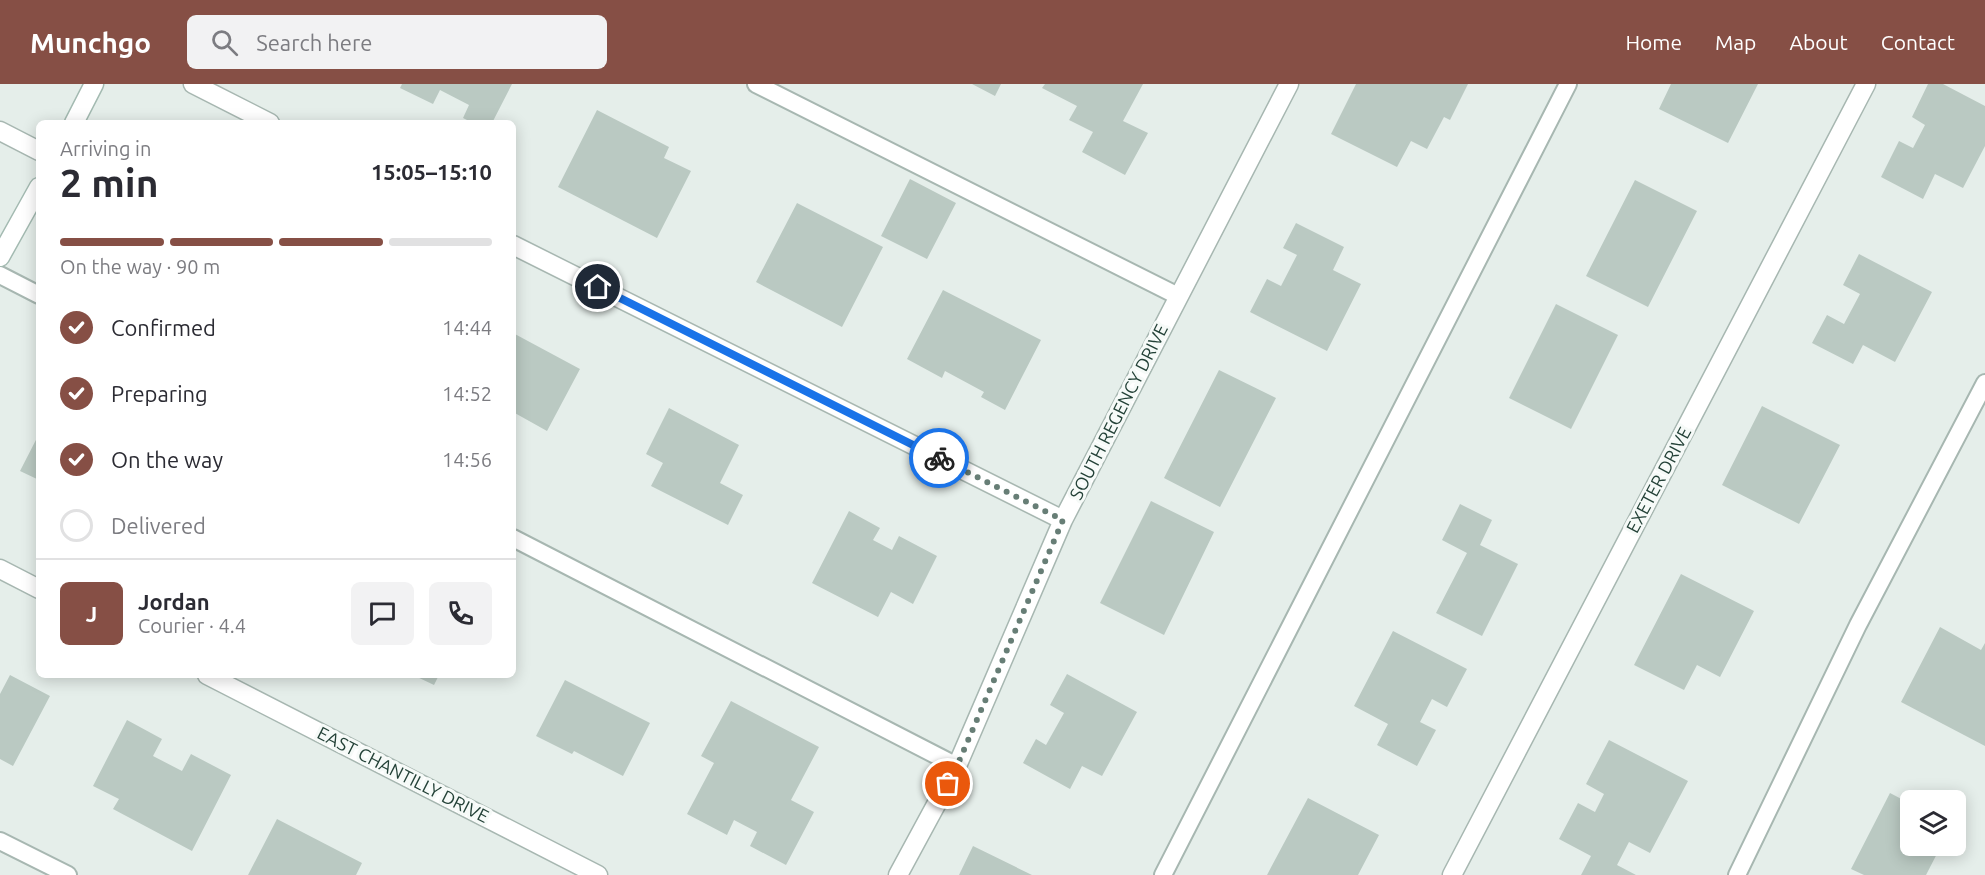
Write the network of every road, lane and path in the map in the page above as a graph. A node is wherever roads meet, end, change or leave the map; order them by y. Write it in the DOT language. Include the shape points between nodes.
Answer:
graph roads {
  1 [pos="94,84"];
  2 [pos="193,84"];
  3 [pos="756,84"];
  4 [pos="1289,84"];
  5 [pos="1568,84"];
  6 [pos="1866,84"];
  7 [pos="76,120"];
  8 [pos="264,120"];
  9 [pos="0,131"];
  10 [pos="36,149"];
  11 [pos="36,192"];
  12 [pos="516,246"];
  13 [pos="0,257"];
  14 [pos="0,275"];
  15 [pos="36,293"];
  16 [pos="1178,296"];
  17 [pos="1985,383"];
  18 [pos="1063,520"];
  19 [pos="516,540"];
  20 [pos="0,569"];
  21 [pos="36,587"];
  22 [pos="213,678"];
  23 [pos="957,766"];
  24 [pos="0,841"];
  25 [pos="68,875"];
  26 [pos="598,875"];
  27 [pos="898,875"];
  28 [pos="1163,875"];
  29 [pos="1452,875"];
  30 [pos="1737,875"];
  1 -- 7 [label="street"];
  2 -- 8 [label="street"];
  3 -- 16 [label="lane"];
  4 -- 16 [label="street, SOUTH REGENCY DRIVE"];
  5 -- 28 [label="lane"];
  6 -- 29 [label="street, EXETER DRIVE"];
  9 -- 10 [label="street"];
  11 -- 13 [label="street"];
  12 -- 18 [label="street"];
  14 -- 15 [label="lane"];
  16 -- 18 [label="street, SOUTH REGENCY DRIVE"];
  17 -- 30 [label="lane" via="1858,625"];
  18 -- 23 [label="street, SOUTH REGENCY DRIVE"];
  19 -- 23 [label="lane"];
  20 -- 21 [label="street"];
  22 -- 26 [label="street, EAST CHANTILLY DRIVE"];
  23 -- 27 [label="street, SOUTH REGENCY DRIVE"];
  24 -- 25 [label="lane"];
}
